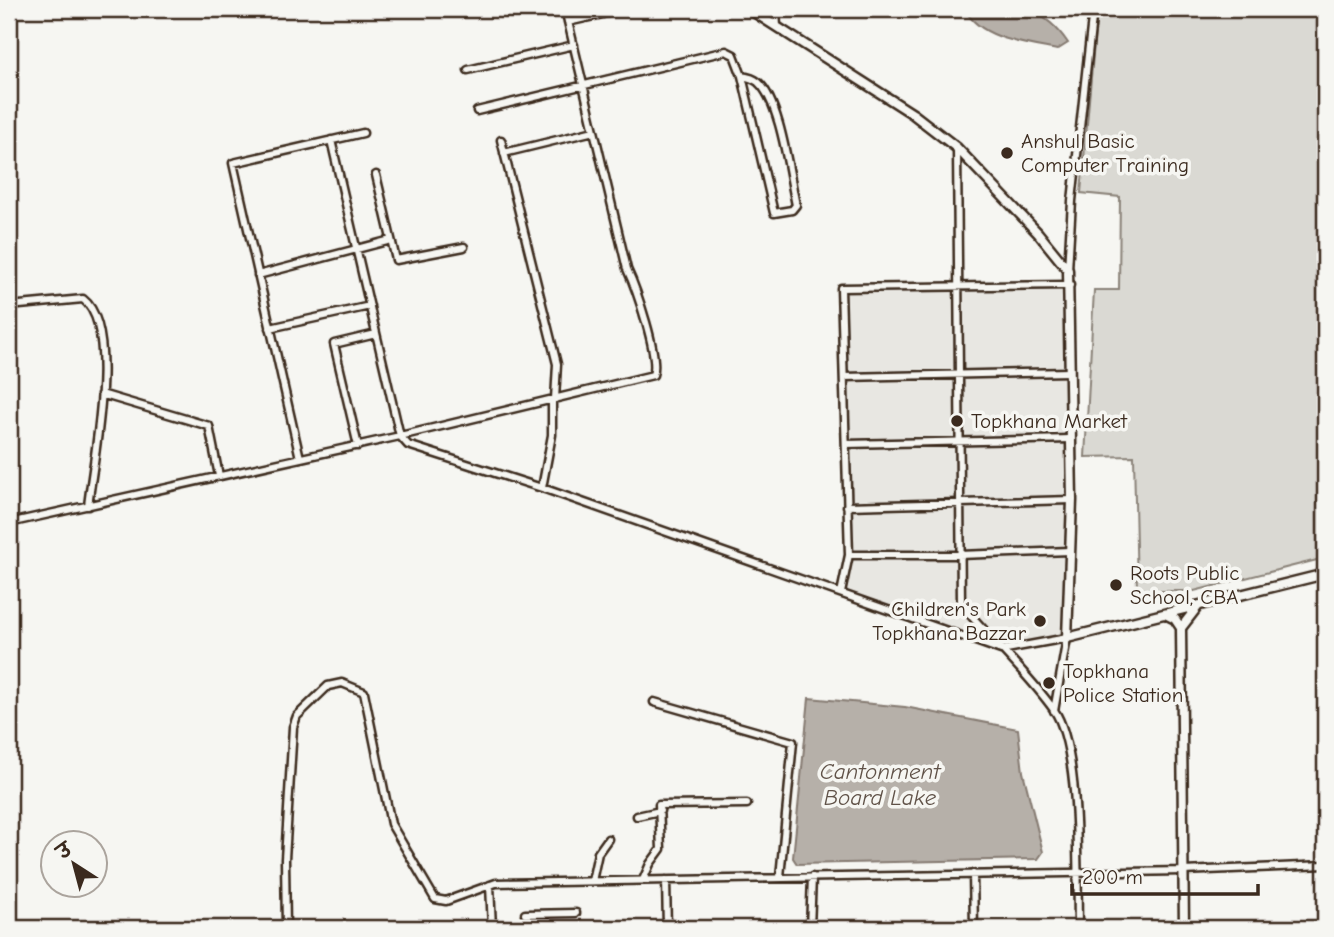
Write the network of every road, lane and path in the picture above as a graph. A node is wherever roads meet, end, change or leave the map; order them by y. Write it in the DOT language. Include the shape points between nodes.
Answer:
graph roads {
  1 [pos="565,9"];
  2 [pos="625,9"];
  3 [pos="749,9"];
  4 [pos="776,9"];
  5 [pos="1093,9"];
  6 [pos="568,22"];
  7 [pos="777,27"];
  8 [pos="574,45"];
  9 [pos="468,70"];
  10 [pos="742,76"];
  11 [pos="584,86"];
  12 [pos="477,111"];
  13 [pos="594,131"];
  14 [pos="363,133"];
  15 [pos="331,140"];
  16 [pos="501,140"];
  17 [pos="957,148"];
  18 [pos="504,153"];
  19 [pos="376,174"];
  20 [pos="391,240"];
  21 [pos="464,247"];
  22 [pos="357,249"];
  23 [pos="1068,270"];
  24 [pos="258,275"];
  25 [pos="1070,285"];
  26 [pos="959,286"];
  27 [pos="9,306"];
  28 [pos="370,306"];
  29 [pos="270,327"];
  30 [pos="376,334"];
  31 [pos="1070,372"];
  32 [pos="959,376"];
  33 [pos="844,377"];
  34 [pos="101,394"];
  35 [pos="553,399"];
  36 [pos="400,436"];
  37 [pos="1071,439"];
  38 [pos="959,441"];
  39 [pos="846,444"];
  40 [pos="358,446"];
  41 [pos="300,458"];
  42 [pos="219,476"];
  43 [pos="542,488"];
  44 [pos="1072,500"];
  45 [pos="960,503"];
  46 [pos="88,506"];
  47 [pos="847,506"];
  48 [pos="9,523"];
  49 [pos="1070,551"];
  50 [pos="849,555"];
  51 [pos="959,555"];
  52 [pos="1325,574"];
  53 [pos="841,593"];
  54 [pos="1199,605"];
  55 [pos="1164,613"];
  56 [pos="1181,628"];
  57 [pos="1067,638"];
  58 [pos="1001,650"];
  59 [pos="654,702"];
  60 [pos="1054,710"];
  61 [pos="747,804"];
  62 [pos="660,811"];
  63 [pos="637,816"];
  64 [pos="608,839"];
  65 [pos="1325,865"];
  66 [pos="1182,870"];
  67 [pos="1076,871"];
  68 [pos="973,874"];
  69 [pos="780,877"];
  70 [pos="812,877"];
  71 [pos="643,880"];
  72 [pos="666,880"];
  73 [pos="592,881"];
  74 [pos="490,885"];
  75 [pos="576,913"];
  76 [pos="524,915"];
  77 [pos="286,928"];
  78 [pos="492,928"];
  79 [pos="667,928"];
  80 [pos="810,928"];
  81 [pos="974,928"];
  82 [pos="1077,928"];
  83 [pos="1184,928"];
  1 -- 6 [label="street"];
  2 -- 6 [label="street"];
  3 -- 7 [label="street"];
  4 -- 7 [label="street"];
  5 -- 23 [label="street"];
  6 -- 8 [label="street"];
  7 -- 17 [label="street" via="913,114"];
  8 -- 9 [label="street"];
  8 -- 11 [label="street"];
  10 -- 10 [label="street" via="774,213 784,213 796,205 775,116 764,89 756,80"];
  10 -- 11 [label="street" via="734,55 726,51"];
  11 -- 12 [label="street"];
  11 -- 13 [label="street"];
  13 -- 18 [label="street"];
  13 -- 35 [label="street" via="655,371"];
  14 -- 15 [label="street"];
  15 -- 22 [label="street"];
  15 -- 24 [label="street" via="233,163"];
  16 -- 18 [label="street"];
  17 -- 23 [label="street"];
  17 -- 26 [label="street"];
  18 -- 35 [label="street" via="556,364"];
  19 -- 20 [label="street"];
  20 -- 21 [label="street" via="396,260"];
  20 -- 22 [label="street"];
  22 -- 24 [label="street"];
  22 -- 28 [label="street"];
  23 -- 25 [label="street"];
  24 -- 29 [label="street"];
  25 -- 26 [label="street"];
  25 -- 31 [label="street"];
  26 -- 32 [label="street"];
  26 -- 33 [label="street" via="841,288"];
  27 -- 34 [label="street" via="83,299 93,307 105,359"];
  28 -- 29 [label="street"];
  28 -- 30 [label="street"];
  29 -- 41 [label="street"];
  30 -- 36 [label="street"];
  30 -- 40 [label="street" via="334,344"];
  31 -- 32 [label="street"];
  31 -- 37 [label="street"];
  32 -- 33 [label="street"];
  32 -- 38 [label="street"];
  33 -- 39 [label="street"];
  34 -- 42 [label="street" via="209,426"];
  34 -- 46 [label="street"];
  35 -- 36 [label="street"];
  35 -- 43 [label="street"];
  36 -- 40 [label="street"];
  36 -- 43 [label="street" via="408,445"];
  37 -- 38 [label="street"];
  37 -- 44 [label="street"];
  38 -- 39 [label="street"];
  38 -- 45 [label="street"];
  39 -- 47 [label="street"];
  40 -- 41 [label="street"];
  41 -- 42 [label="street"];
  42 -- 46 [label="street"];
  43 -- 53 [label="street"];
  44 -- 45 [label="street"];
  44 -- 49 [label="street"];
  45 -- 47 [label="street"];
  45 -- 51 [label="street"];
  46 -- 48 [label="street"];
  47 -- 50 [label="street"];
  49 -- 51 [label="street"];
  49 -- 57 [label="street"];
  50 -- 51 [label="street"];
  50 -- 53 [label="street"];
  51 -- 58 [label="street" via="961,604"];
  52 -- 54 [label="street"];
  53 -- 58 [label="street"];
  54 -- 55 [label="street"];
  54 -- 56 [label="street"];
  55 -- 56 [label="street"];
  55 -- 57 [label="street"];
  56 -- 66 [label="street"];
  57 -- 58 [label="street"];
  57 -- 60 [label="street"];
  58 -- 60 [label="street"];
  59 -- 69 [label="street" via="793,742"];
  60 -- 67 [label="street" via="1064,733 1071,778"];
  61 -- 62 [label="street" via="659,806"];
  62 -- 63 [label="street"];
  62 -- 71 [label="street" via="662,849"];
  64 -- 73 [label="street" via="598,853"];
  65 -- 66 [label="street"];
  66 -- 67 [label="street"];
  66 -- 83 [label="street"];
  67 -- 68 [label="street"];
  67 -- 82 [label="street"];
  68 -- 70 [label="street"];
  68 -- 81 [label="street"];
  69 -- 70 [label="street"];
  69 -- 72 [label="street"];
  70 -- 80 [label="street"];
  71 -- 72 [label="street"];
  71 -- 73 [label="street"];
  72 -- 79 [label="street"];
  73 -- 74 [label="street"];
  74 -- 77 [label="street" via="446,901 435,899 391,824 364,692 342,682 328,685 305,705 293,727"];
  74 -- 78 [label="street"];
  75 -- 76 [label="street"];
}
